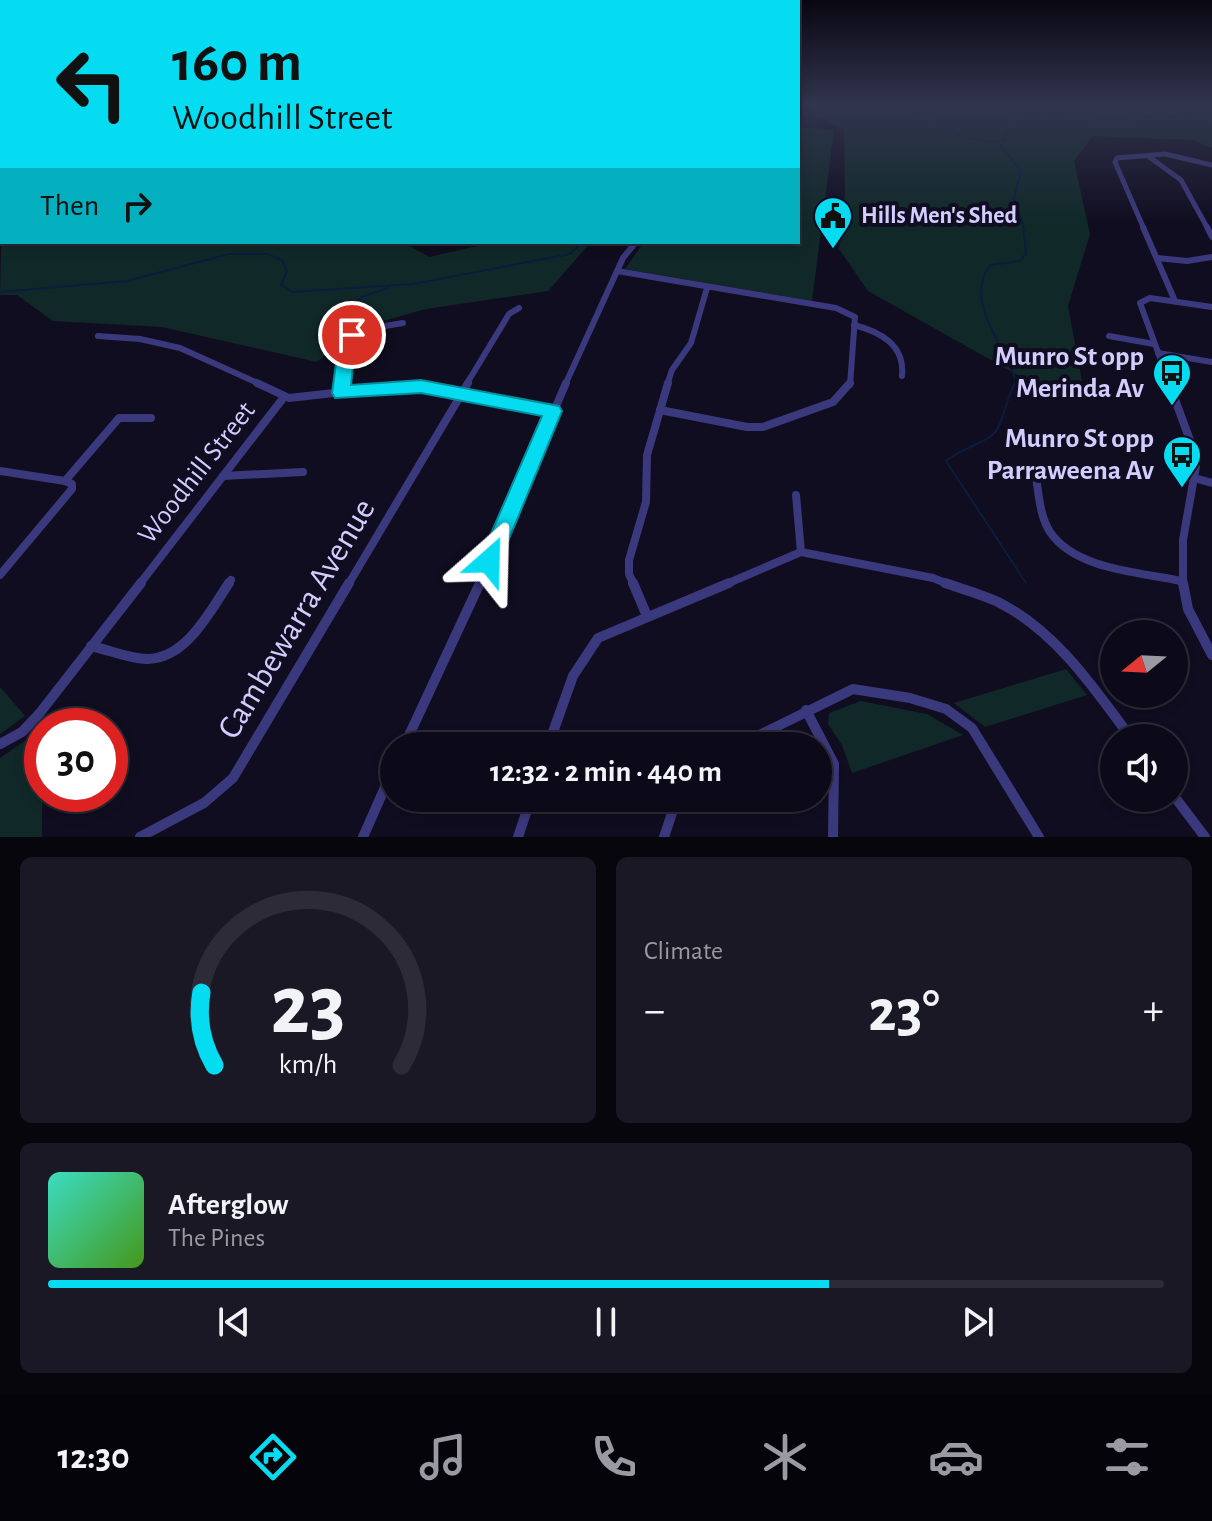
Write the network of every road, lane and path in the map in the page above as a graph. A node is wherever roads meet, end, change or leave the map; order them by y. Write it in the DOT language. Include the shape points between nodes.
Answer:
graph roads {
  1 [pos="1147,155"];
  2 [pos="1212,165"];
  3 [pos="1212,237"];
  4 [pos="635,244"];
  5 [pos="1212,257"];
  6 [pos="1157,258"];
  7 [pos="617,271"];
  8 [pos="707,288"];
  9 [pos="1175,301"];
  10 [pos="1212,307"];
  11 [pos="519,308"];
  12 [pos="403,323"];
  13 [pos="854,325"];
  14 [pos="98,336"];
  15 [pos="1109,336"];
  16 [pos="1154,344"];
  17 [pos="1158,353"];
  18 [pos="1212,362"];
  19 [pos="902,376"];
  20 [pos="464,392"];
  21 [pos="341,393"];
  22 [pos="284,397"];
  23 [pos="660,410"];
  24 [pos="553,411"];
  25 [pos="151,418"];
  26 [pos="0,471"];
  27 [pos="303,472"];
  28 [pos="223,476"];
  29 [pos="1036,478"];
  30 [pos="1194,478"];
  31 [pos="65,481"];
  32 [pos="1212,483"];
  33 [pos="796,495"];
  34 [pos="801,552"];
  35 [pos="0,575"];
  36 [pos="231,580"];
  37 [pos="1181,581"];
  38 [pos="647,616"];
  39 [pos="91,646"];
  40 [pos="1212,655"];
  41 [pos="806,710"];
  42 [pos="1121,724"];
  43 [pos="410,732"];
  44 [pos="553,732"];
  45 [pos="764,732"];
  46 [pos="0,744"];
  47 [pos="380,799"];
  48 [pos="526,812"];
  49 [pos="672,812"];
  50 [pos="1186,812"];
  51 [pos="140,837"];
  52 [pos="363,837"];
  53 [pos="518,837"];
  54 [pos="664,837"];
  55 [pos="833,837"];
  56 [pos="1039,837"];
  57 [pos="1205,837"];
  1 -- 2 [label="street" via="1187,156"];
  1 -- 3 [label="street" via="1181,180"];
  1 -- 6 [label="street" via="1122,156 1115,162"];
  4 -- 7 [label="street"];
  5 -- 6 [label="street"];
  6 -- 9 [label="street"];
  7 -- 8 [label="street"];
  7 -- 24 [label="street"];
  8 -- 13 [label="street" via="844,310 855,317"];
  8 -- 23 [label="street" via="691,343 672,370"];
  9 -- 10 [label="street"];
  9 -- 16 [label="street" via="1141,301"];
  11 -- 20 [label="street, Cambewarra Avenue" via="509,314"];
  12 -- 21 [label="street" via="352,335"];
  13 -- 19 [label="street" via="895,345 903,356"];
  13 -- 23 [label="street" via="850,385 833,402 755,427"];
  14 -- 22 [label="street" via="180,348"];
  15 -- 16 [label="street"];
  16 -- 17 [label="street"];
  17 -- 18 [label="street"];
  17 -- 30 [label="street" via="1193,445"];
  20 -- 21 [label="street, Woodhill Street" via="405,385"];
  20 -- 24 [label="street, Woodhill Street"];
  20 -- 51 [label="street, Cambewarra Avenue" via="233,778 204,803"];
  21 -- 22 [label="street, Woodhill Street"];
  22 -- 28 [label="street, Woodhill Street"];
  23 -- 38 [label="street" via="647,455 646,502 629,560 633,587"];
  24 -- 43 [label="street"];
  25 -- 31 [label="street" via="119,418"];
  26 -- 31 [label="street"];
  27 -- 28 [label="street"];
  28 -- 39 [label="street, Woodhill Street"];
  29 -- 37 [label="street" via="1047,526 1064,547 1083,558"];
  30 -- 32 [label="street"];
  30 -- 37 [label="street"];
  31 -- 35 [label="street" via="72,489"];
  33 -- 34 [label="street"];
  34 -- 38 [label="street"];
  34 -- 42 [label="street" via="933,578 998,602 1076,664"];
  36 -- 39 [label="street" via="183,644 168,655 147,659"];
  37 -- 40 [label="street" via="1190,618"];
  38 -- 44 [label="street" via="598,638 583,654"];
  39 -- 46 [label="street, Woodhill Street" via="39,714"];
  41 -- 45 [label="street"];
  41 -- 55 [label="street" via="834,764"];
  41 -- 56 [label="street" via="853,689 877,690 946,709 972,728"];
  47 -- 52 [label="street"];
  48 -- 53 [label="street"];
  49 -- 54 [label="street"];
  50 -- 57 [label="street"];
}
